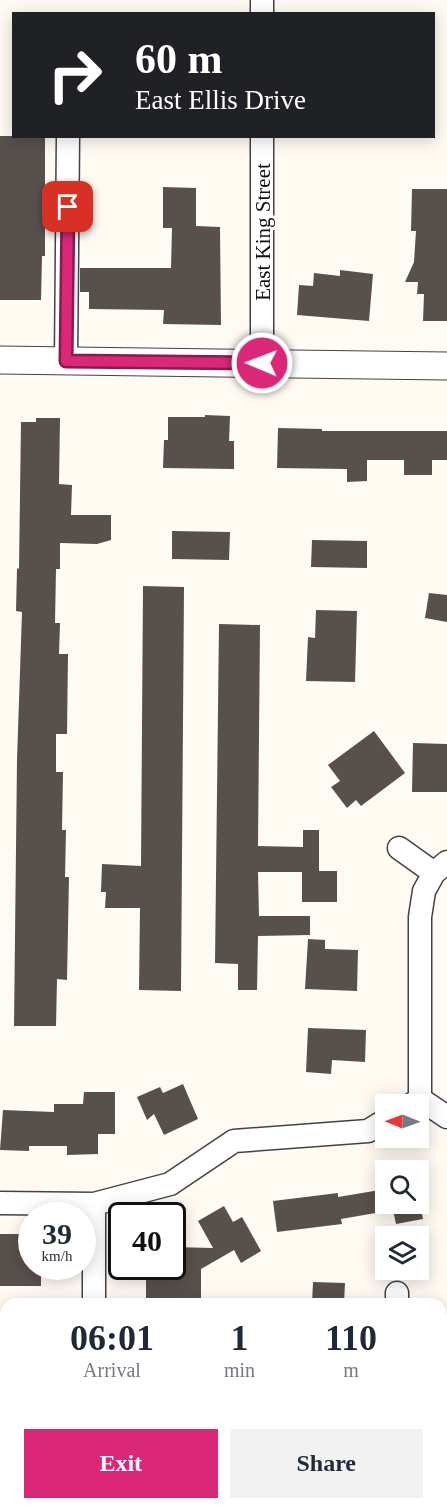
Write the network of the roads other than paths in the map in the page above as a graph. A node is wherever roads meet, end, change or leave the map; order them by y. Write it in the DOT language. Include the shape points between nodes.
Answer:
graph roads {
  1 [pos="68,138"];
  2 [pos="262,138"];
  3 [pos="0,360"];
  4 [pos="66,361"];
  5 [pos="262,363"];
  6 [pos="443,364"];
  7 [pos="399,848"];
  8 [pos="441,867"];
  9 [pos="416,1094"];
  10 [pos="429,1108"];
  11 [pos="447,1117"];
  12 [pos="375,1127"];
  13 [pos="0,1203"];
  14 [pos="18,1203"];
  15 [pos="96,1203"];
  16 [pos="94,1280"];
  17 [pos="94,1298"];
  1 -- 4 [label="street"];
  2 -- 5 [label="street, East King Street"];
  3 -- 4 [label="street"];
  4 -- 5 [label="street"];
  5 -- 6 [label="street"];
  7 -- 8 [label="street"];
  8 -- 9 [label="street" via="424,891 420,916"];
  10 -- 11 [label="street"];
  12 -- 15 [label="street" via="368,1131 234,1141 170,1184"];
  13 -- 14 [label="street"];
  16 -- 17 [label="street"];
}
